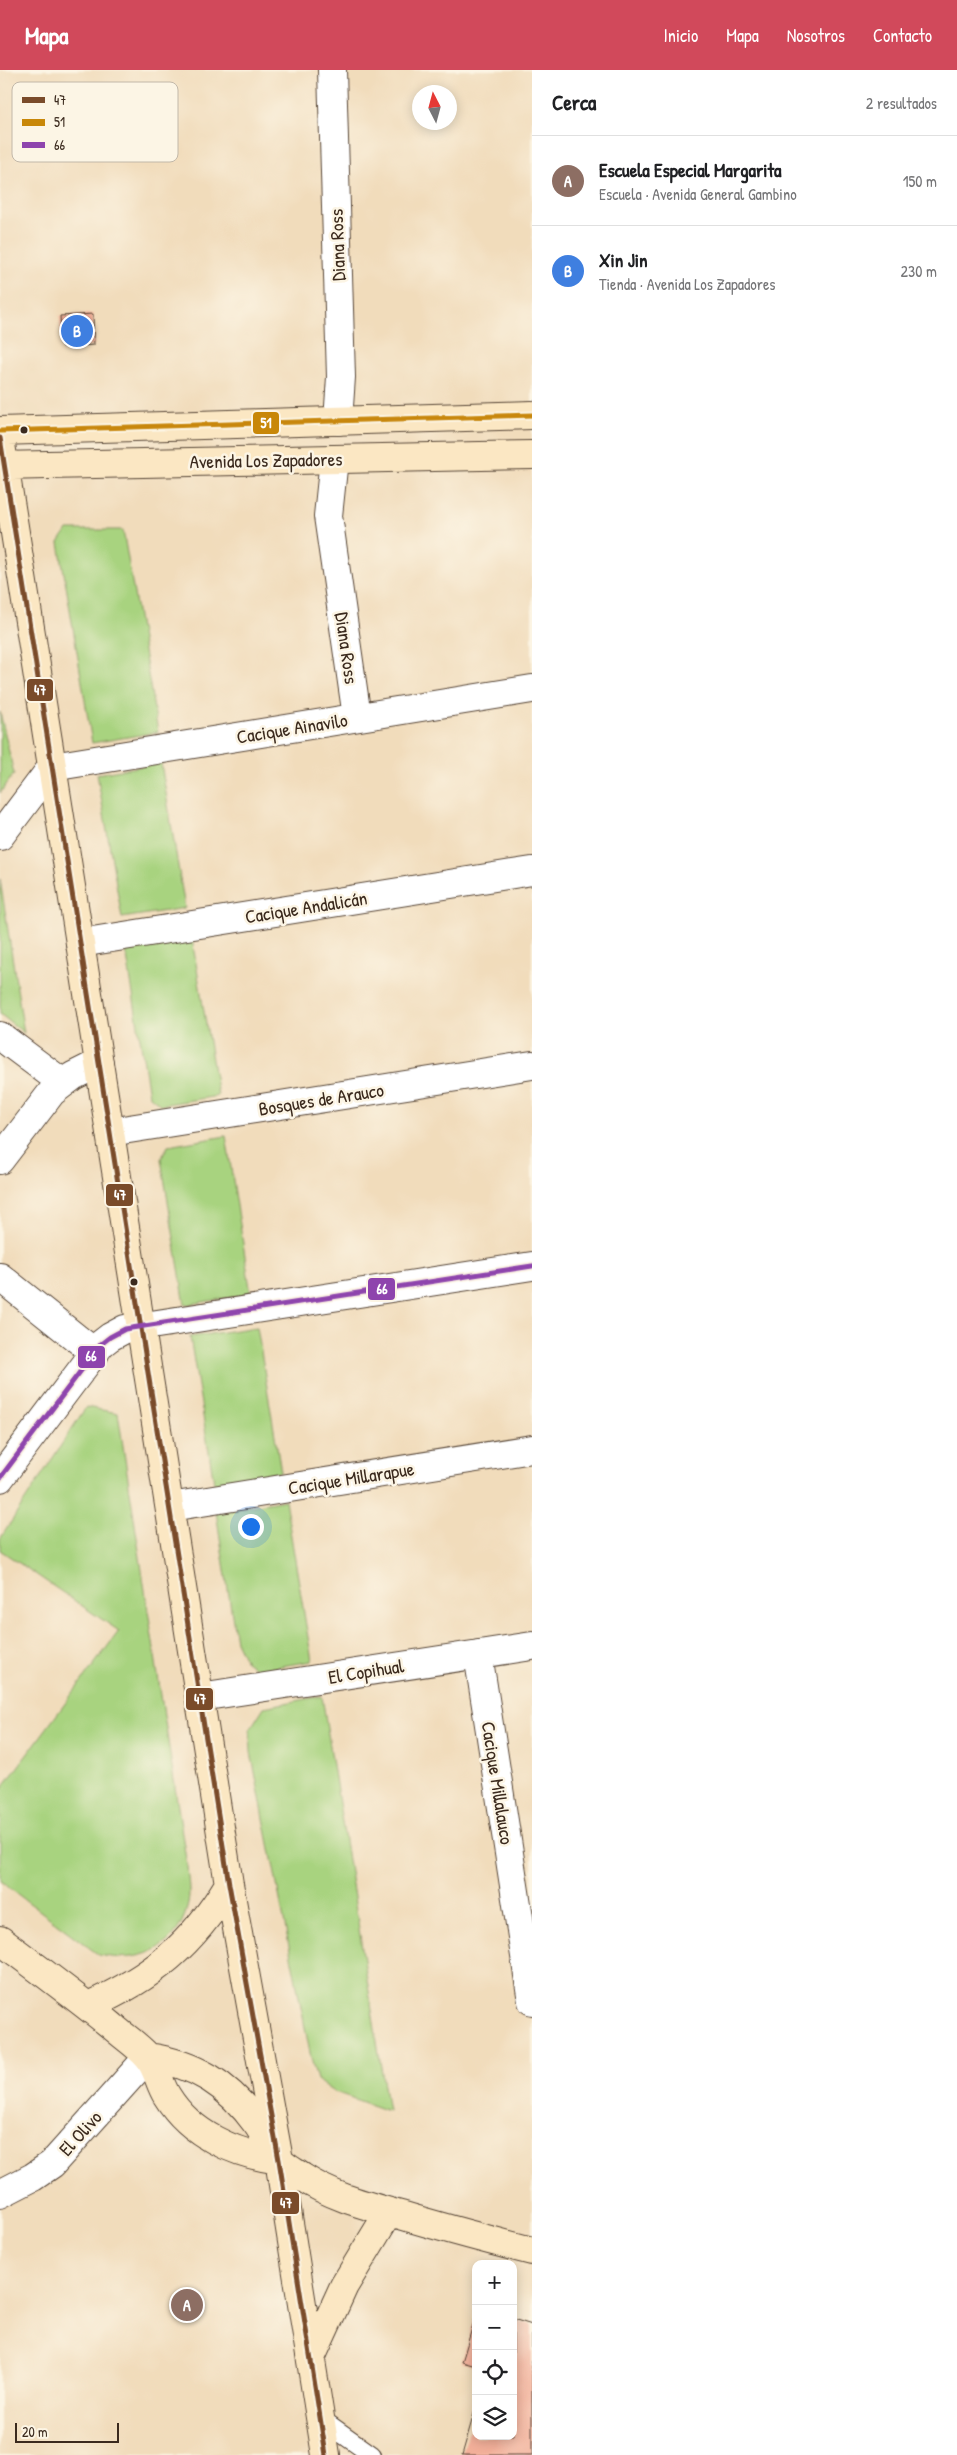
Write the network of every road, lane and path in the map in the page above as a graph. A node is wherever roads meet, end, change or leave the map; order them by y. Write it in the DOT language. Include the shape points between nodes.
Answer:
graph roads {
  1 [pos="332,70"];
  2 [pos="532,415"];
  3 [pos="338,421"];
  4 [pos="0,431"];
  5 [pos="0,438"];
  6 [pos="532,455"];
  7 [pos="334,459"];
  8 [pos="2,466"];
  9 [pos="532,689"];
  10 [pos="356,717"];
  11 [pos="52,766"];
  12 [pos="8,808"];
  13 [pos="0,836"];
  14 [pos="532,871"];
  15 [pos="80,943"];
  16 [pos="0,1036"];
  17 [pos="99,1063"];
  18 [pos="532,1065"];
  19 [pos="63,1083"];
  20 [pos="110,1132"];
  21 [pos="0,1160"];
  22 [pos="532,1266"];
  23 [pos="0,1278"];
  24 [pos="141,1327"];
  25 [pos="95,1353"];
  26 [pos="532,1449"];
  27 [pos="0,1478"];
  28 [pos="170,1507"];
  29 [pos="532,1646"];
  30 [pos="478,1654"];
  31 [pos="200,1698"];
  32 [pos="229,1884"];
  33 [pos="0,1940"];
  34 [pos="532,2002"];
  35 [pos="88,2006"];
  36 [pos="148,2056"];
  37 [pos="279,2160"];
  38 [pos="0,2194"];
  39 [pos="389,2212"];
  40 [pos="532,2251"];
  41 [pos="311,2358"];
  42 [pos="320,2418"];
  43 [pos="326,2455"];
  44 [pos="372,2455"];
  1 -- 3 [label="street, Diana Ross" via="341,377"];
  2 -- 3 [label="main road, Avenida Los Zapadores"];
  3 -- 4 [label="main road, Avenida Los Zapadores"];
  5 -- 8 [label="main road"];
  6 -- 7 [label="main road, Avenida Los Zapadores"];
  7 -- 8 [label="main road, Avenida Los Zapadores"];
  7 -- 10 [label="street, Diana Ross" via="328,516"];
  8 -- 11 [label="main road"];
  9 -- 10 [label="street, Cacique Ainavilo"];
  10 -- 11 [label="street, Cacique Ainavilo"];
  11 -- 12 [label="street"];
  11 -- 15 [label="main road"];
  12 -- 13 [label="street"];
  14 -- 15 [label="street, Cacique Andalicán"];
  15 -- 17 [label="main road"];
  16 -- 19 [label="street"];
  17 -- 19 [label="street"];
  17 -- 20 [label="main road"];
  18 -- 20 [label="street, Bosques de Arauco"];
  19 -- 21 [label="street" via="52,1092"];
  20 -- 24 [label="main road"];
  22 -- 24 [label="street"];
  23 -- 25 [label="street"];
  24 -- 25 [label="street" via="125,1329 110,1337"];
  24 -- 28 [label="main road"];
  25 -- 27 [label="street"];
  26 -- 28 [label="street, Cacique Millarapue"];
  28 -- 31 [label="main road"];
  29 -- 30 [label="street, El Copihual"];
  30 -- 31 [label="street, El Copihual"];
  30 -- 34 [label="street, Cacique Millalauco"];
  31 -- 32 [label="main road"];
  32 -- 35 [label="main road" via="213,1911 170,1958 138,1981"];
  32 -- 37 [label="main road"];
  33 -- 35 [label="main road"];
  35 -- 36 [label="main road"];
  36 -- 37 [label="main road" via="195,2068 219,2084 256,2123"];
  36 -- 37 [label="main road" via="166,2095 190,2123 236,2152"];
  36 -- 38 [label="street, El Olivo" via="52,2164"];
  37 -- 39 [label="main road" via="330,2192"];
  37 -- 41 [label="main road"];
  39 -- 40 [label="main road"];
  39 -- 41 [label="main road" via="344,2286"];
  41 -- 42 [label="main road"];
  42 -- 43 [label="main road"];
  42 -- 44 [label="lane"];
}
